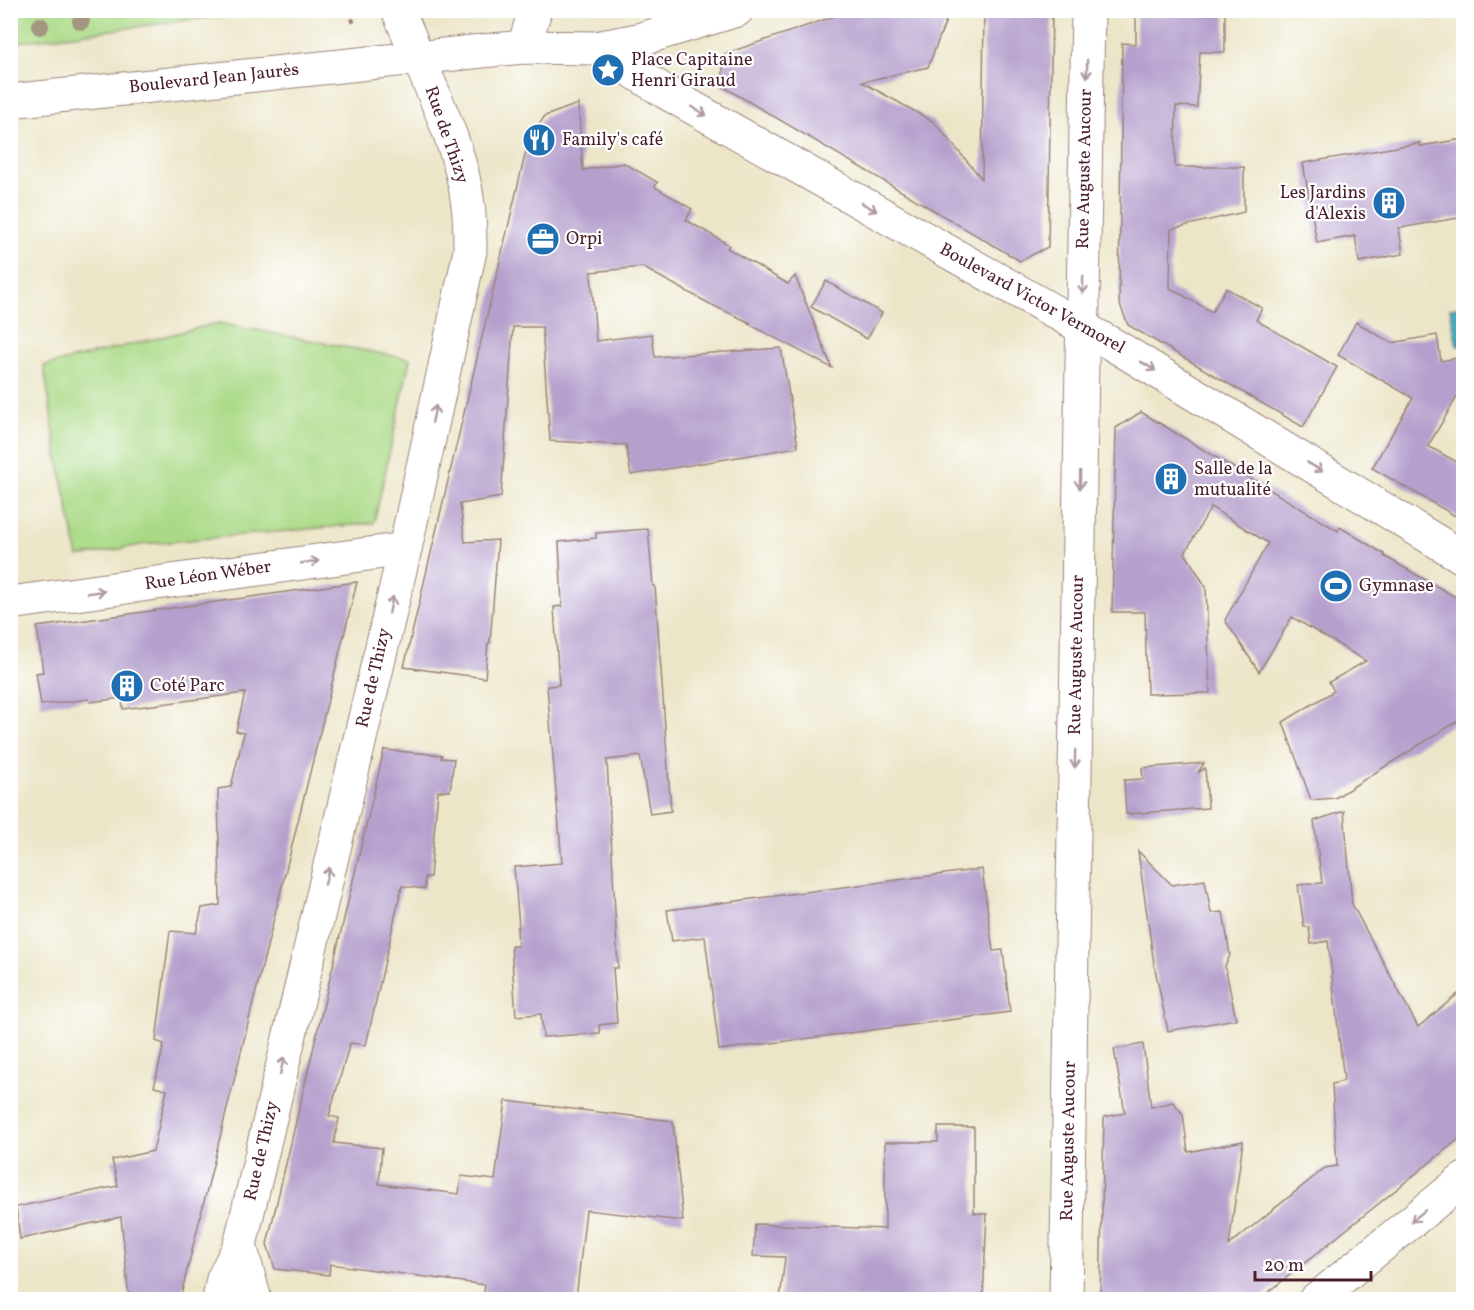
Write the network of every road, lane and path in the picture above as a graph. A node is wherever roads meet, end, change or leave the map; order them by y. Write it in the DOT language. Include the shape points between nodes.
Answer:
graph roads {
  1 [pos="398,10"];
  2 [pos="536,10"];
  3 [pos="737,10"];
  4 [pos="1088,10"];
  5 [pos="524,47"];
  6 [pos="596,48"];
  7 [pos="418,57"];
  8 [pos="10,101"];
  9 [pos="1082,327"];
  10 [pos="405,549"];
  11 [pos="1464,558"];
  12 [pos="24,602"];
  13 [pos="1464,1179"];
  14 [pos="240,1245"];
  15 [pos="219,1299"];
  16 [pos="255,1299"];
  17 [pos="1066,1299"];
  18 [pos="1315,1299"];
  1 -- 7 [label="street, Rue de Thizy"];
  2 -- 5 [label="street"];
  3 -- 6 [label="street, Boulevard Jean Jaurès" via="638,40"];
  4 -- 9 [label="street, Rue Auguste Aucour, one-way"];
  5 -- 6 [label="street, Boulevard Jean Jaurès"];
  5 -- 7 [label="street, Boulevard Jean Jaurès"];
  6 -- 9 [label="street, Boulevard Victor Vermorel, one-way" via="656,87"];
  7 -- 8 [label="street, Boulevard Jean Jaurès"];
  10 -- 7 [label="street, Rue de Thizy, one-way" via="470,251 468,204 457,158"];
  9 -- 11 [label="street, Boulevard Victor Vermorel, one-way"];
  9 -- 17 [label="street, Rue Auguste Aucour, one-way"];
  12 -- 10 [label="street, Rue Léon Wéber, one-way"];
  14 -- 10 [label="street, Rue de Thizy, one-way"];
  13 -- 18 [label="street, one-way"];
  14 -- 15 [label="street, Rue de Thizy" via="223,1279"];
  14 -- 16 [label="street"];
}
